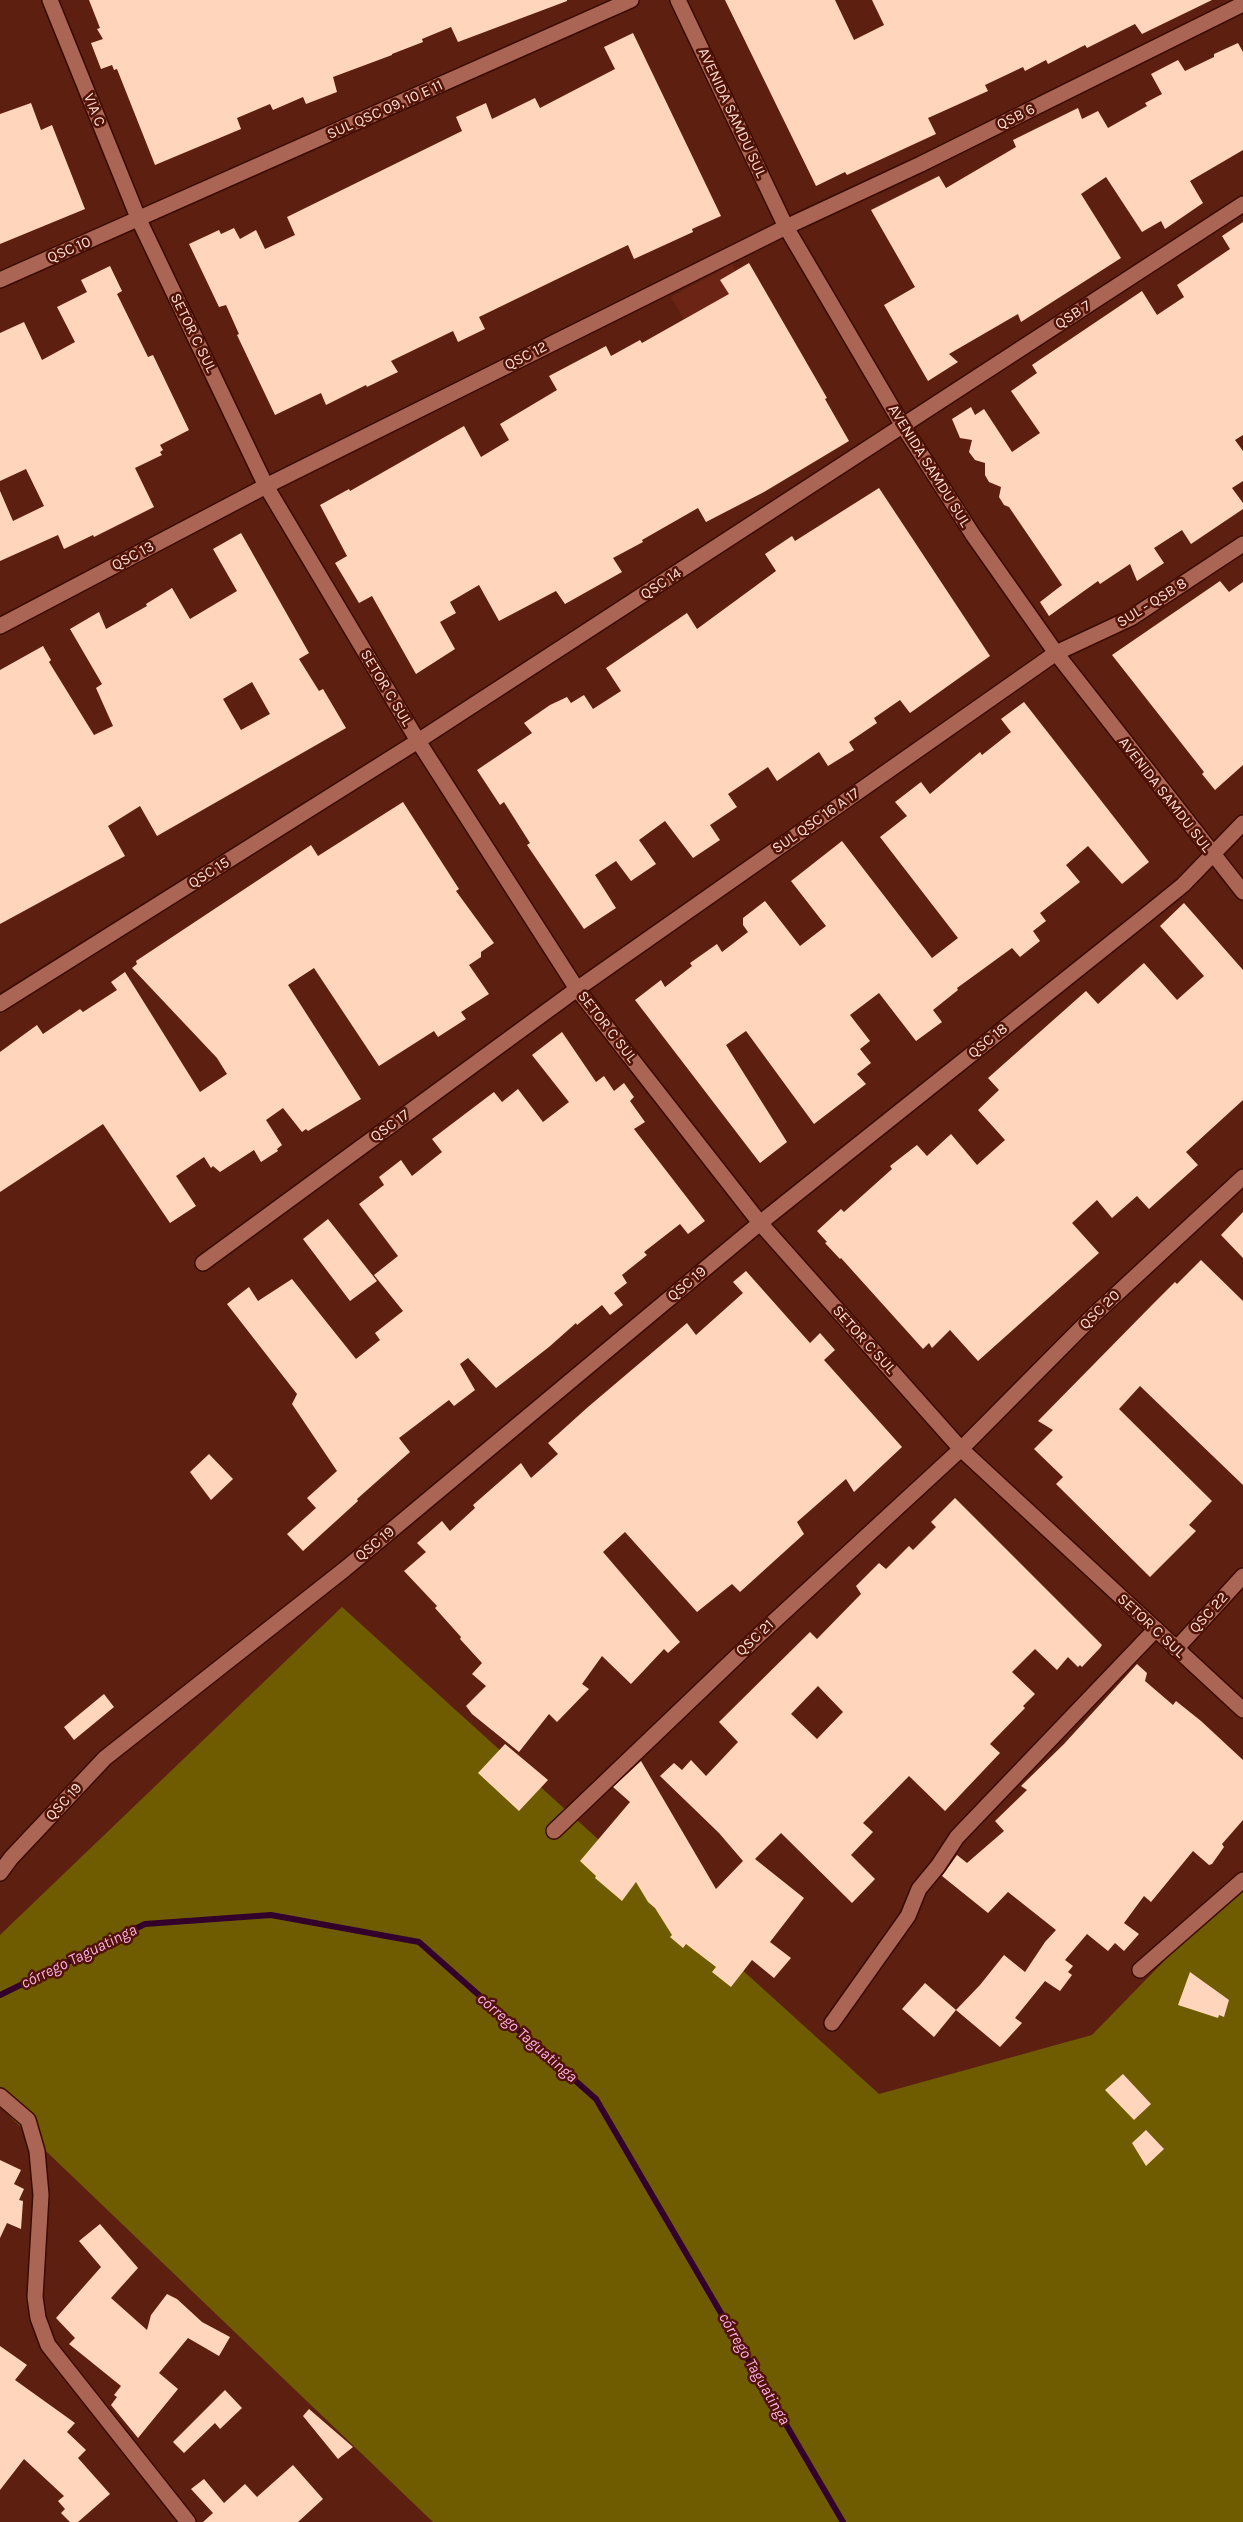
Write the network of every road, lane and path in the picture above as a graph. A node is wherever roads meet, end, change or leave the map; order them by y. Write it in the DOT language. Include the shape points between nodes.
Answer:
graph roads {
  1 [pos="50,0"];
  2 [pos="631,0"];
  3 [pos="678,0"];
  4 [pos="1243,4"];
  5 [pos="1243,204"];
  6 [pos="139,220"];
  7 [pos="786,227"];
  8 [pos="0,280"];
  9 [pos="903,426"];
  10 [pos="266,486"];
  11 [pos="1243,544"];
  12 [pos="0,626"];
  13 [pos="1056,653"];
  14 [pos="418,741"];
  15 [pos="1243,823"];
  16 [pos="1212,855"];
  17 [pos="1243,892"];
  18 [pos="577,988"];
  19 [pos="0,1004"];
  20 [pos="1243,1176"];
  21 [pos="760,1223"];
  22 [pos="203,1263"];
  23 [pos="961,1449"];
  24 [pos="1243,1576"];
  25 [pos="1156,1629"];
  26 [pos="1176,1649"];
  27 [pos="1243,1710"];
  28 [pos="554,1830"];
  29 [pos="0,1873"];
  30 [pos="1243,1880"];
  31 [pos="1140,1970"];
  32 [pos="832,2023"];
  33 [pos="0,2096"];
  34 [pos="188,2522"];
  1 -- 6 [label="street, VIA C"];
  2 -- 6 [label="street, SUL QSC 09, 10 E 11"];
  3 -- 7 [label="street, AVENIDA SAMDU SUL"];
  4 -- 7 [label="street, QSB 6" via="921,164"];
  5 -- 9 [label="street, QSB 7"];
  6 -- 8 [label="street, QSC 10"];
  6 -- 10 [label="street, SETOR C SUL"];
  7 -- 9 [label="street, AVENIDA SAMDU SUL"];
  7 -- 10 [label="street, QSC 12"];
  9 -- 13 [label="street, AVENIDA SAMDU SUL" via="984,551"];
  9 -- 14 [label="street, QSC 14"];
  10 -- 12 [label="street, QSC 13"];
  10 -- 14 [label="street, SETOR C SUL"];
  11 -- 13 [label="street, SUL - QSB 8" via="1131,618"];
  13 -- 16 [label="street, AVENIDA SAMDU SUL"];
  13 -- 18 [label="street, SUL QSC 16 A 17"];
  14 -- 18 [label="street, SETOR C SUL"];
  14 -- 19 [label="street, QSC 15"];
  15 -- 16 [label="street, QSC 18"];
  16 -- 17 [label="street, AVENIDA SAMDU SUL"];
  16 -- 21 [label="street, QSC 18" via="1183,885"];
  18 -- 21 [label="street, SETOR C SUL"];
  18 -- 22 [label="street, QSC 17"];
  20 -- 23 [label="street, QSC 20" via="1095,1314"];
  21 -- 23 [label="street, SETOR C SUL"];
  21 -- 29 [label="street, QSC 19" via="360,1556 105,1758"];
  23 -- 25 [label="street, SETOR C SUL"];
  23 -- 28 [label="street, QSC 21" via="757,1636"];
  24 -- 26 [label="street, QSC 22"];
  25 -- 26 [label="street, SETOR C SUL"];
  25 -- 32 [label="street" via="957,1837 919,1889 908,1916"];
  26 -- 27 [label="street, SETOR C SUL"];
  30 -- 31 [label="street"];
  33 -- 34 [label="street" via="28,2120 37,2150 41,2195 35,2297 38,2318 48,2345"];
}
